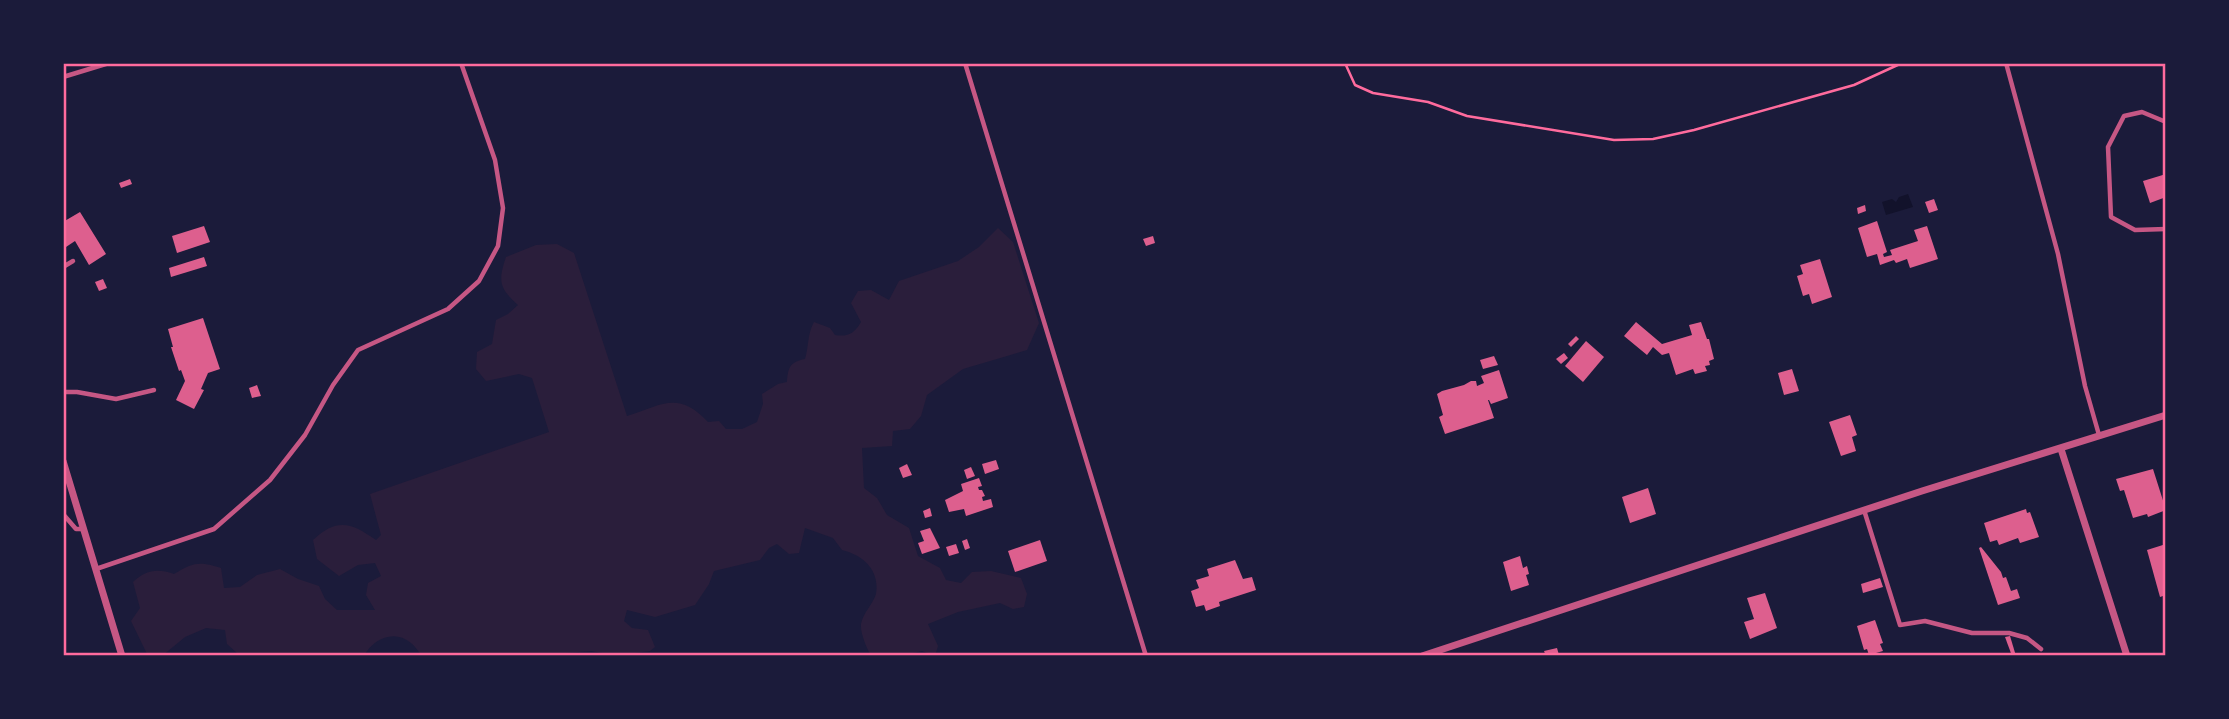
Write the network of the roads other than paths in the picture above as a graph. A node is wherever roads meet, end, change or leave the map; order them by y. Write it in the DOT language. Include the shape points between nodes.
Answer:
graph roads {
  1 [pos="109,63"];
  2 [pos="461,63"];
  3 [pos="965,63"];
  4 [pos="2006,63"];
  5 [pos="63,77"];
  6 [pos="2166,122"];
  7 [pos="2166,229"];
  8 [pos="73,261"];
  9 [pos="63,267"];
  10 [pos="154,390"];
  11 [pos="63,392"];
  12 [pos="2166,415"];
  13 [pos="2099,436"];
  14 [pos="2061,449"];
  15 [pos="63,461"];
  16 [pos="1864,510"];
  17 [pos="63,514"];
  18 [pos="84,529"];
  19 [pos="96,569"];
  20 [pos="2041,649"];
  21 [pos="122,656"];
  22 [pos="1146,656"];
  23 [pos="1422,656"];
  24 [pos="2127,656"];
  1 -- 5 [label="lane"];
  2 -- 19 [label="lane" via="495,160 503,208 498,246 479,281 448,309 358,350 305,435 270,480 214,529"];
  3 -- 22 [label="lane"];
  4 -- 13 [label="lane" via="2058,254"];
  6 -- 7 [label="lane" via="2142,112 2124,116 2108,147 2111,217 2135,230"];
  8 -- 9 [label="lane"];
  10 -- 11 [label="lane" via="116,399"];
  12 -- 13 [label="street"];
  13 -- 14 [label="street"];
  14 -- 16 [label="street"];
  14 -- 24 [label="street"];
  15 -- 18 [label="street"];
  16 -- 20 [label="lane" via="1899,625 1925,621 1972,634 2009,633 2027,638"];
  16 -- 23 [label="street"];
  17 -- 18 [label="lane" via="76,529"];
  18 -- 19 [label="street"];
  19 -- 21 [label="street"];
}
